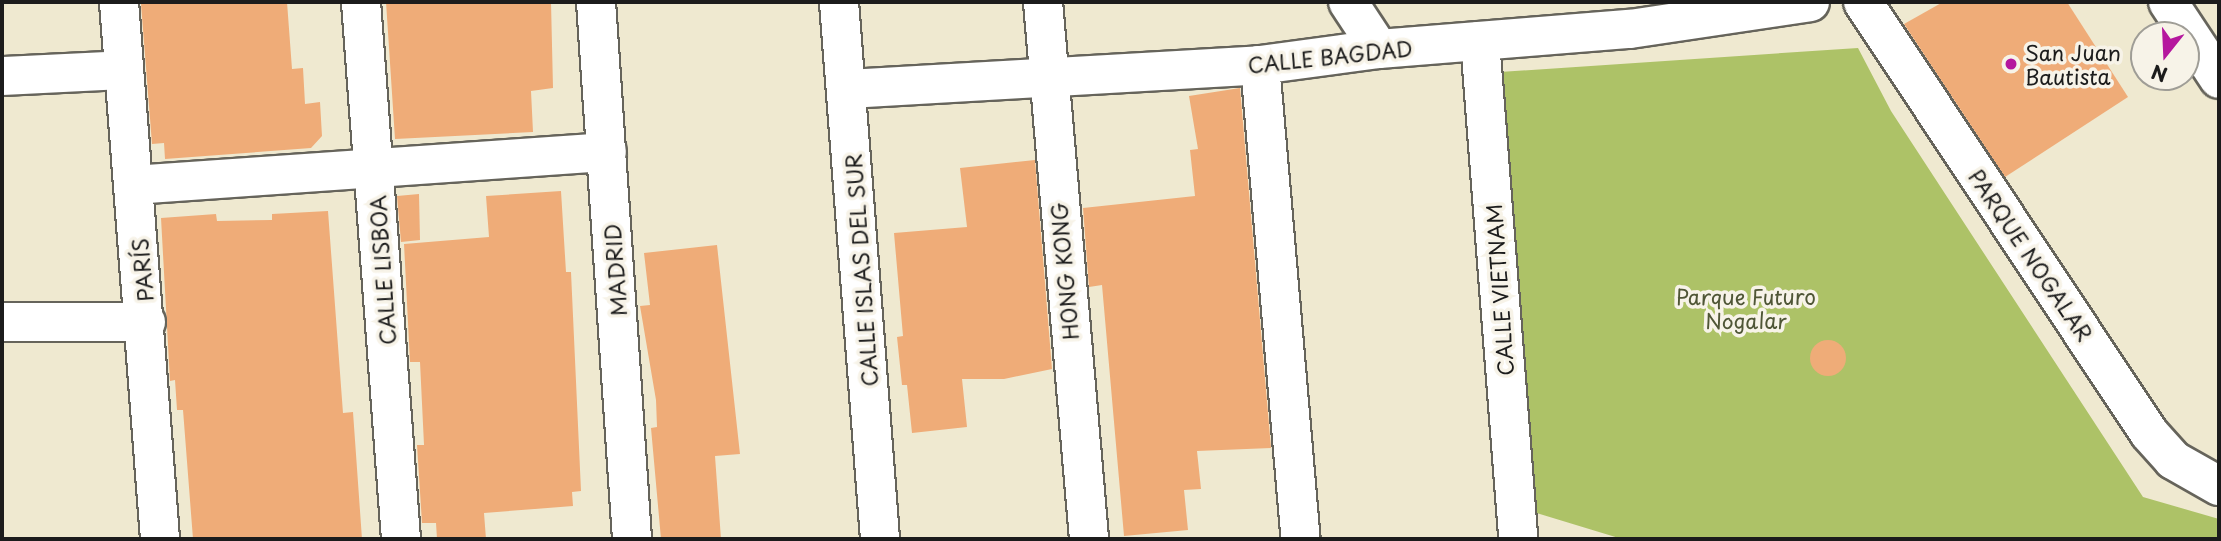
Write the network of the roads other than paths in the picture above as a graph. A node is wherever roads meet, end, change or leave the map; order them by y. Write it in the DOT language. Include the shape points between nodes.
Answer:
graph roads {
  1 [pos="119,2"];
  2 [pos="361,2"];
  3 [pos="596,2"];
  4 [pos="839,2"];
  5 [pos="1043,2"];
  6 [pos="1349,2"];
  7 [pos="1810,2"];
  8 [pos="1863,2"];
  9 [pos="2168,2"];
  10 [pos="1621,15"];
  11 [pos="1480,41"];
  12 [pos="1379,49"];
  13 [pos="1260,65"];
  14 [pos="124,70"];
  15 [pos="2,76"];
  16 [pos="1046,77"];
  17 [pos="2219,79"];
  18 [pos="848,89"];
  19 [pos="607,152"];
  20 [pos="375,169"];
  21 [pos="134,185"];
  22 [pos="2,322"];
  23 [pos="146,322"];
  24 [pos="2219,486"];
  25 [pos="160,539"];
  26 [pos="401,539"];
  27 [pos="632,539"];
  28 [pos="880,539"];
  29 [pos="1088,539"];
  30 [pos="1301,539"];
  31 [pos="1518,539"];
  1 -- 14 [label="main road, PARÍS"];
  2 -- 20 [label="main road, CALLE LISBOA"];
  3 -- 19 [label="main road, MADRID"];
  4 -- 18 [label="main road, CALLE ISLAS DEL SUR"];
  5 -- 16 [label="main road, HONG KONG"];
  6 -- 12 [label="main road"];
  7 -- 10 [label="main road, CALLE BAGDAD"];
  8 -- 24 [label="main road, PARQUE NOGALAR" via="2149,433 2173,460"];
  9 -- 17 [label="main road"];
  10 -- 11 [label="main road, CALLE BAGDAD"];
  11 -- 12 [label="main road, CALLE BAGDAD"];
  11 -- 31 [label="main road, CALLE VIETNAM"];
  12 -- 13 [label="main road, CALLE BAGDAD"];
  13 -- 16 [label="main road, CALLE BAGDAD"];
  13 -- 30 [label="main road"];
  14 -- 15 [label="main road"];
  14 -- 21 [label="main road, PARÍS"];
  16 -- 18 [label="main road, CALLE BAGDAD"];
  16 -- 29 [label="main road, HONG KONG"];
  18 -- 28 [label="main road, CALLE ISLAS DEL SUR"];
  19 -- 20 [label="main road"];
  19 -- 27 [label="main road, MADRID"];
  20 -- 21 [label="main road"];
  20 -- 26 [label="main road, CALLE LISBOA"];
  21 -- 23 [label="main road, PARÍS"];
  22 -- 23 [label="main road"];
  23 -- 25 [label="main road, PARÍS"];
}
